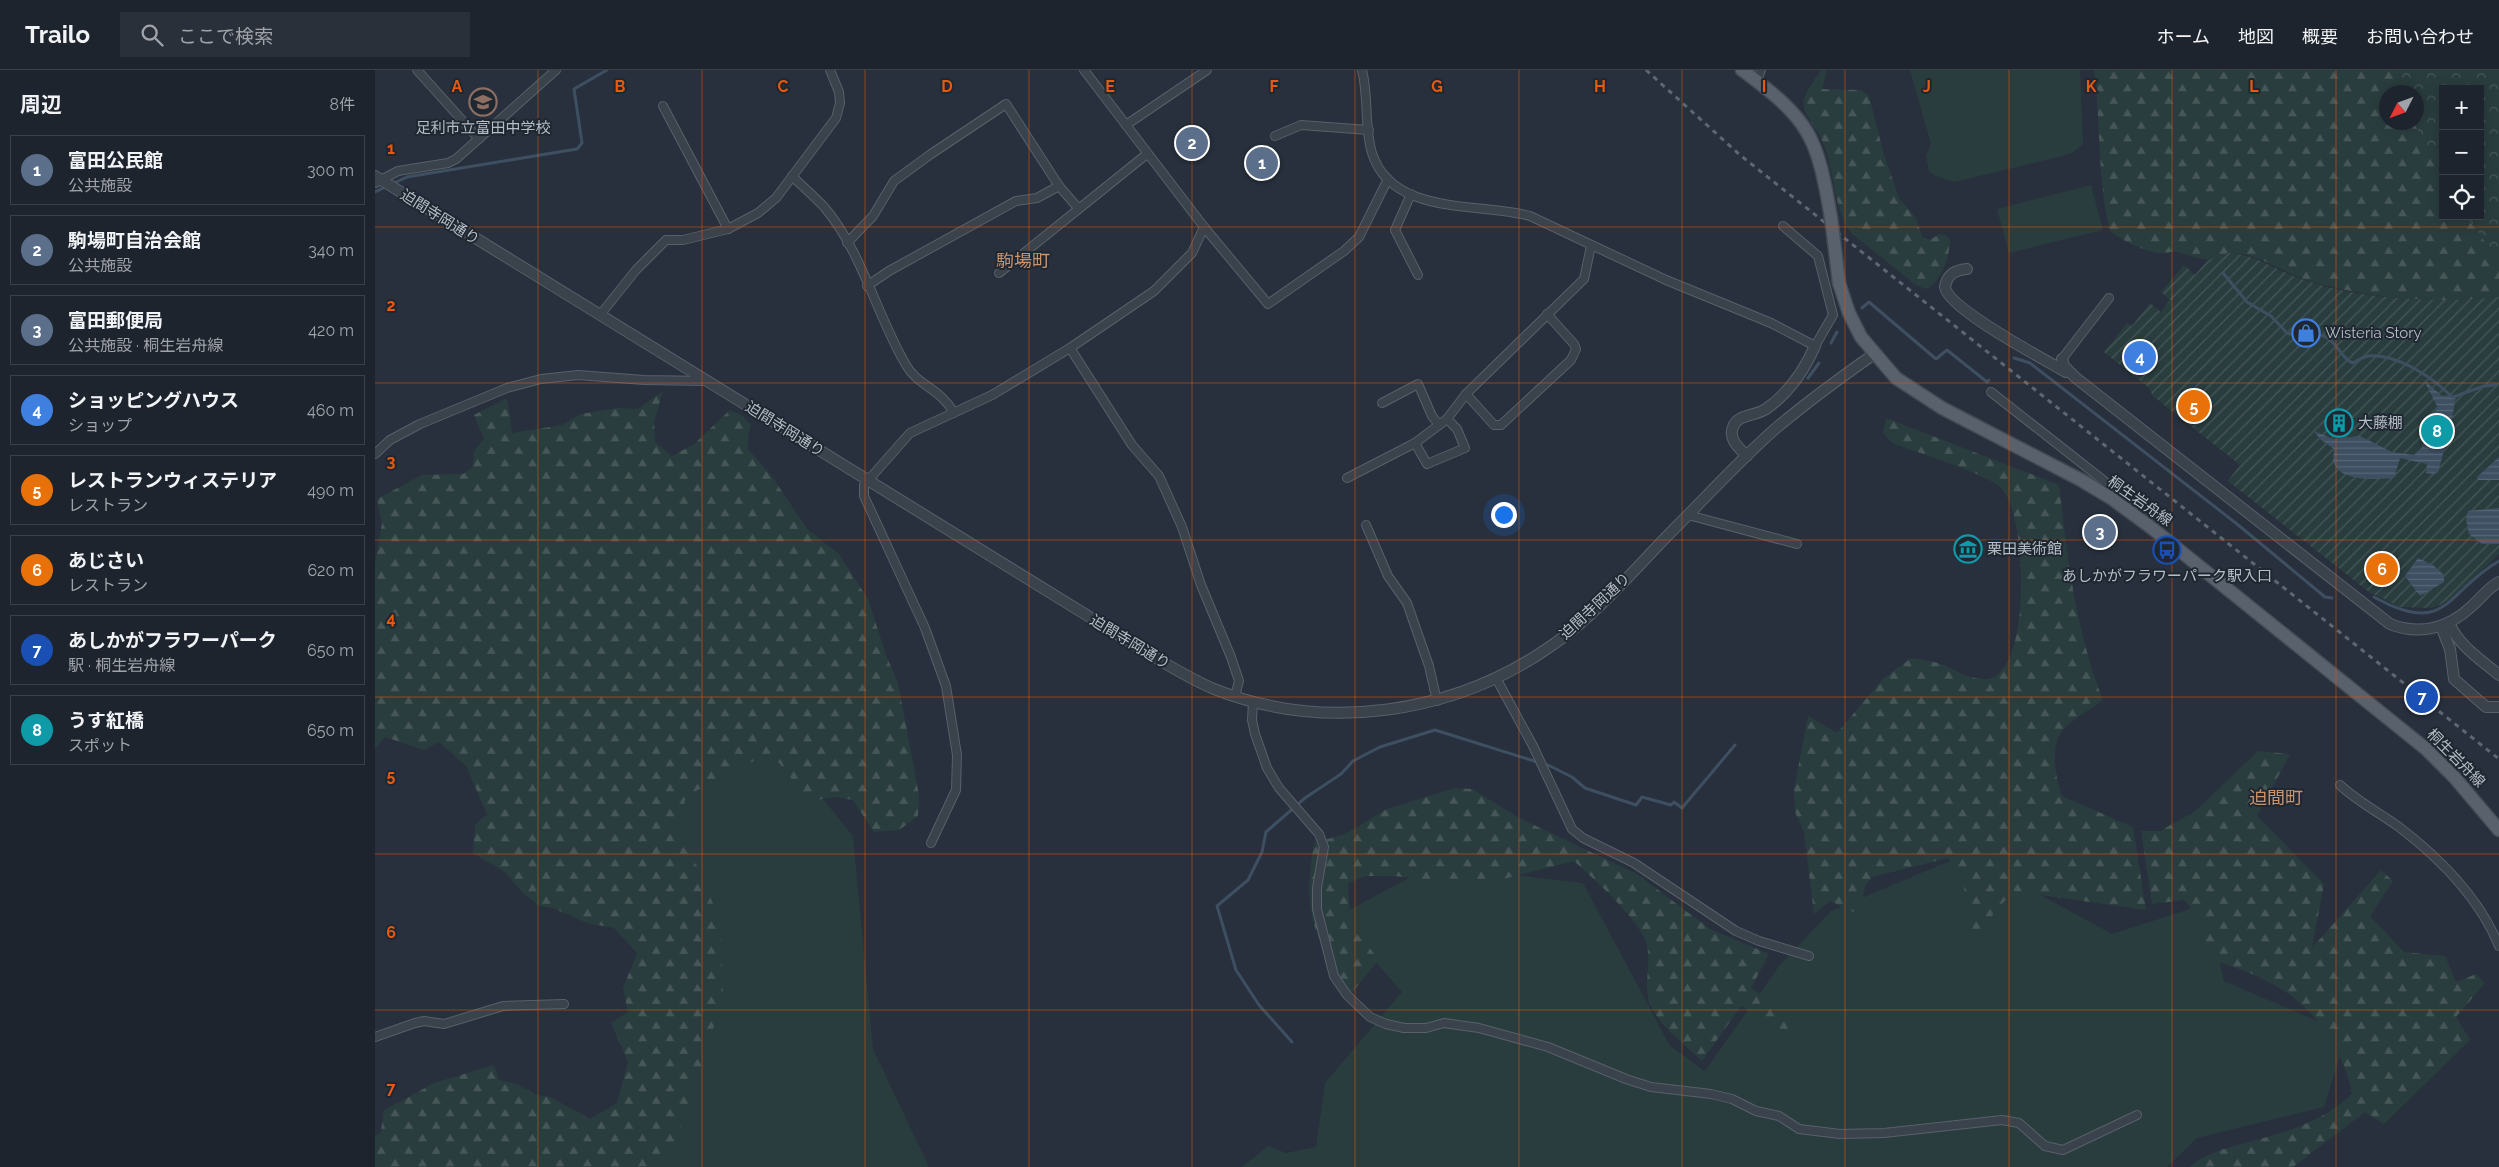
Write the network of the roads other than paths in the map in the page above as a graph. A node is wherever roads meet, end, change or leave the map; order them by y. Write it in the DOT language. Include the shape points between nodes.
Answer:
graph roads {
  1 [pos="417,70"];
  2 [pos="556,70"];
  3 [pos="830,70"];
  4 [pos="1084,70"];
  5 [pos="1207,70"];
  6 [pos="1362,70"];
  7 [pos="1742,70"];
  8 [pos="1759,76"];
  9 [pos="663,106"];
  10 [pos="1126,125"];
  11 [pos="1369,130"];
  12 [pos="1275,136"];
  13 [pos="479,139"];
  14 [pos="1147,154"];
  15 [pos="792,176"];
  16 [pos="377,179"];
  17 [pos="1388,179"];
  18 [pos="1059,186"];
  19 [pos="1411,194"];
  20 [pos="1078,208"];
  21 [pos="1783,226"];
  22 [pos="1204,227"];
  23 [pos="728,229"];
  24 [pos="847,243"];
  25 [pos="1591,246"];
  26 [pos="1967,269"];
  27 [pos="999,273"];
  28 [pos="1418,275"];
  29 [pos="867,286"];
  30 [pos="2109,298"];
  31 [pos="1547,314"];
  32 [pos="600,315"];
  33 [pos="1815,346"];
  34 [pos="1070,348"];
  35 [pos="1873,354"];
  36 [pos="2062,359"];
  37 [pos="2076,378"];
  38 [pos="707,381"];
  39 [pos="1991,392"];
  40 [pos="1466,394"];
  41 [pos="1382,403"];
  42 [pos="954,413"];
  43 [pos="1447,419"];
  44 [pos="1439,425"];
  45 [pos="1415,443"];
  46 [pos="375,454"];
  47 [pos="1747,456"];
  48 [pos="1347,478"];
  49 [pos="867,480"];
  50 [pos="2104,494"];
  51 [pos="1688,515"];
  52 [pos="1366,525"];
  53 [pos="1797,544"];
  54 [pos="2499,582"];
  55 [pos="2445,625"];
  56 [pos="2499,675"];
  57 [pos="1496,678"];
  58 [pos="1235,696"];
  59 [pos="1437,701"];
  60 [pos="1253,702"];
  61 [pos="2499,706"];
  62 [pos="2340,785"];
  63 [pos="2499,830"];
  64 [pos="931,843"];
  65 [pos="2499,946"];
  66 [pos="1809,956"];
  67 [pos="564,1004"];
  68 [pos="375,1037"];
  69 [pos="2137,1115"];
  1 -- 13 [label="street"];
  2 -- 13 [label="street"];
  3 -- 15 [label="street" via="839,92 836,118"];
  4 -- 10 [label="street"];
  5 -- 10 [label="street"];
  6 -- 11 [label="street"];
  7 -- 8 [label="main road"];
  8 -- 35 [label="main road, 桐生岩舟線, bridge" via="1810,134 1822,166 1839,283 1849,313"];
  9 -- 23 [label="street"];
  10 -- 14 [label="street"];
  11 -- 12 [label="street" via="1301,125"];
  11 -- 17 [label="street" via="1374,158"];
  13 -- 16 [label="street" via="449,163 398,171"];
  14 -- 20 [label="street"];
  14 -- 22 [label="street"];
  15 -- 23 [label="street" via="758,213"];
  15 -- 24 [label="street" via="825,209"];
  16 -- 32 [label="street, 迫間寺岡通り"];
  17 -- 19 [label="street"];
  17 -- 22 [label="street" via="1359,238 1268,304"];
  18 -- 20 [label="street"];
  18 -- 24 [label="street" via="1006,104 894,182 873,216"];
  18 -- 29 [label="street" via="1037,198 1016,201"];
  19 -- 25 [label="street" via="1448,206 1530,216"];
  19 -- 28 [label="street" via="1395,230"];
  20 -- 27 [label="street"];
  21 -- 33 [label="street" via="1818,256 1833,314"];
  22 -- 34 [label="street" via="1192,253 1154,291"];
  23 -- 32 [label="street" via="683,240 666,240 636,270"];
  24 -- 29 [label="street"];
  25 -- 31 [label="street" via="1584,279"];
  25 -- 33 [label="street" via="1771,323"];
  26 -- 37 [label="street" via="1949,276 1945,287 1949,296 1982,322"];
  29 -- 42 [label="street" via="911,372 942,395"];
  30 -- 36 [label="street"];
  31 -- 40 [label="street"];
  31 -- 40 [label="street" via="1574,344 1576,349 1571,360 1501,425 1494,425"];
  32 -- 38 [label="street, 迫間寺岡通り"];
  33 -- 47 [label="street" via="1802,372 1788,389 1766,409 1733,424 1734,442"];
  34 -- 42 [label="street" via="992,395"];
  34 -- 58 [label="street" via="1132,445 1159,476 1182,527 1201,585 1231,657 1239,681"];
  35 -- 47 [label="street, 迫間寺岡通り" via="1807,403"];
  35 -- 50 [label="main road, 桐生岩舟線" via="1911,389"];
  36 -- 37 [label="street" via="2064,366"];
  37 -- 55 [label="street" via="2390,624 2409,629 2436,629"];
  38 -- 46 [label="street" via="578,375 541,379 507,388 421,424 390,440"];
  38 -- 49 [label="street, 迫間寺岡通り"];
  39 -- 50 [label="street" via="2103,480 2107,484"];
  40 -- 43 [label="street"];
  41 -- 44 [label="street" via="1418,384"];
  42 -- 49 [label="street" via="911,433"];
  43 -- 44 [label="street"];
  43 -- 45 [label="street" via="1457,429 1465,448 1427,464"];
  44 -- 45 [label="street"];
  45 -- 48 [label="street"];
  47 -- 51 [label="street, 迫間寺岡通り"];
  49 -- 58 [label="street, 迫間寺岡通り" via="1161,661"];
  49 -- 64 [label="street" via="864,496 940,666 954,730 956,790"];
  50 -- 63 [label="main road, 桐生岩舟線" via="2196,563 2418,742 2445,767"];
  51 -- 53 [label="street"];
  51 -- 57 [label="street, 迫間寺岡通り" via="1580,624 1536,656"];
  52 -- 59 [label="street" via="1388,576 1407,603 1429,666"];
  54 -- 55 [label="street" via="2464,614"];
  55 -- 56 [label="street" via="2463,646"];
  55 -- 61 [label="street" via="2452,674 2457,683 2486,707"];
  57 -- 59 [label="street, 迫間寺岡通り"];
  57 -- 66 [label="street" via="1533,746 1572,830 1633,863 1736,931"];
  58 -- 60 [label="street, 迫間寺岡通り"];
  59 -- 60 [label="street, 迫間寺岡通り" via="1389,710 1333,713"];
  60 -- 69 [label="street" via="1252,720 1267,768 1279,788 1319,834 1324,847 1317,909 1334,976 1347,995 1370,1017 1386,1024 1426,1028 1444,1023 1479,1028 1548,1048 1626,1079 1731,1099 1757,1111 1779,1116 1799,1129 1840,1134 1884,1133 2002,1120 2019,1123 2045,1146 2063,1150"];
  62 -- 65 [label="street" via="2399,828 2457,877 2489,924"];
  67 -- 68 [label="street" via="503,1006 444,1024 415,1023"];
}
